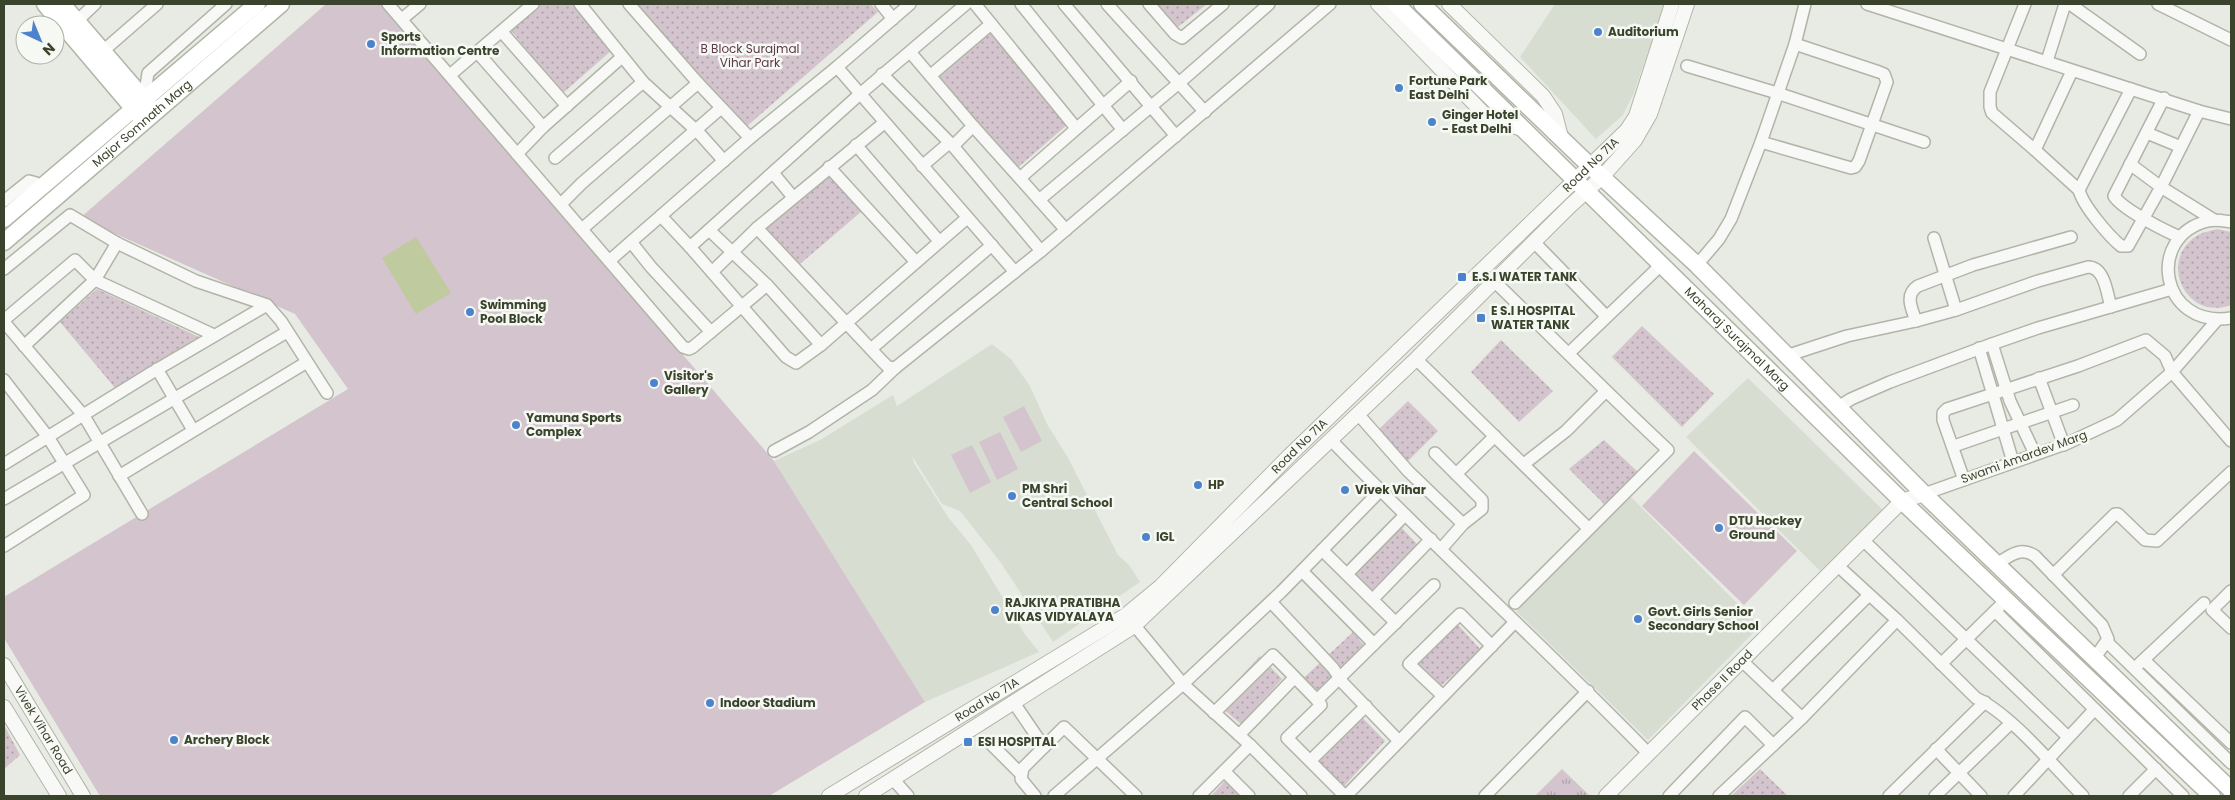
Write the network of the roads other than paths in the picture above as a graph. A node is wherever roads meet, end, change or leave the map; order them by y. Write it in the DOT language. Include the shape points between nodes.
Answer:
graph roads {
  1 [pos="45,4"];
  2 [pos="62,4"];
  3 [pos="95,4"];
  4 [pos="157,4"];
  5 [pos="226,4"];
  6 [pos="257,4"];
  7 [pos="281,4"];
  8 [pos="388,4"];
  9 [pos="420,4"];
  10 [pos="533,4"];
  11 [pos="580,4"];
  12 [pos="629,4"];
  13 [pos="881,4"];
  14 [pos="910,4"];
  15 [pos="966,4"];
  16 [pos="974,4"];
  17 [pos="1021,4"];
  18 [pos="1064,4"];
  19 [pos="1107,4"];
  20 [pos="1149,4"];
  21 [pos="1223,4"];
  22 [pos="1269,4"];
  23 [pos="1330,4"];
  24 [pos="1378,4"];
  25 [pos="1396,4"];
  26 [pos="1422,4"];
  27 [pos="1449,4"];
  28 [pos="1672,4"];
  29 [pos="1687,4"];
  30 [pos="1806,4"];
  31 [pos="1867,4"];
  32 [pos="2025,4"];
  33 [pos="2065,4"];
  34 [pos="2070,4"];
  35 [pos="2158,4"];
  36 [pos="402,19"];
  37 [pos="893,19"];
  38 [pos="77,21"];
  39 [pos="991,24"];
  40 [pos="502,32"];
  41 [pos="2231,40"];
  42 [pos="1795,44"];
  43 [pos="2009,48"];
  44 [pos="103,51"];
  45 [pos="910,52"];
  46 [pos="478,53"];
  47 [pos="2140,54"];
  48 [pos="622,57"];
  49 [pos="2047,61"];
  50 [pos="1687,66"];
  51 [pos="837,67"];
  52 [pos="2072,71"];
  53 [pos="882,74"];
  54 [pos="450,75"];
  55 [pos="932,75"];
  56 [pos="1131,80"];
  57 [pos="643,82"];
  58 [pos="698,83"];
  59 [pos="1179,83"];
  60 [pos="2131,89"];
  61 [pos="1777,93"];
  62 [pos="860,94"];
  63 [pos="2164,98"];
  64 [pos="1103,105"];
  65 [pos="566,106"];
  66 [pos="1152,106"];
  67 [pos="670,108"];
  68 [pos="721,108"];
  69 [pos="144,110"];
  70 [pos="2199,110"];
  71 [pos="1204,112"];
  72 [pos="2231,119"];
  73 [pos="884,123"];
  74 [pos="1871,124"];
  75 [pos="973,126"];
  76 [pos="543,127"];
  77 [pos="1076,128"];
  78 [pos="1523,129"];
  79 [pos="696,130"];
  80 [pos="1123,130"];
  81 [pos="2146,133"];
  82 [pos="1176,136"];
  83 [pos="1561,137"];
  84 [pos="750,138"];
  85 [pos="1761,142"];
  86 [pos="1924,142"];
  87 [pos="856,145"];
  88 [pos="951,145"];
  89 [pos="2181,147"];
  90 [pos="2036,150"];
  91 [pos="517,154"];
  92 [pos="555,158"];
  93 [pos="724,161"];
  94 [pos="2130,164"];
  95 [pos="1589,165"];
  96 [pos="922,166"];
  97 [pos="830,167"];
  98 [pos="773,173"];
  99 [pos="1602,177"];
  100 [pos="1020,178"];
  101 [pos="1580,185"];
  102 [pos="2161,187"];
  103 [pos="40,188"];
  104 [pos="2079,190"];
  105 [pos="793,198"];
  106 [pos="1039,200"];
  107 [pos="4,201"];
  108 [pos="561,204"];
  109 [pos="661,216"];
  110 [pos="967,218"];
  111 [pos="2144,219"];
  112 [pos="4,220"];
  113 [pos="2214,220"];
  114 [pos="2231,222"];
  115 [pos="756,228"];
  116 [pos="582,229"];
  117 [pos="709,230"];
  118 [pos="1066,230"];
  119 [pos="2071,237"];
  120 [pos="2180,237"];
  121 [pos="1934,238"];
  122 [pos="939,241"];
  123 [pos="4,242"];
  124 [pos="631,242"];
  125 [pos="117,243"];
  126 [pos="1535,243"];
  127 [pos="992,245"];
  128 [pos="690,246"];
  129 [pos="1041,251"];
  130 [pos="734,252"];
  131 [pos="609,261"];
  132 [pos="916,262"];
  133 [pos="1660,265"];
  134 [pos="1696,265"];
  135 [pos="4,270"];
  136 [pos="712,272"];
  137 [pos="1015,272"];
  138 [pos="1945,275"];
  139 [pos="95,280"];
  140 [pos="1495,282"];
  141 [pos="767,286"];
  142 [pos="2172,289"];
  143 [pos="267,305"];
  144 [pos="742,307"];
  145 [pos="2112,307"];
  146 [pos="1956,310"];
  147 [pos="1606,316"];
  148 [pos="2231,318"];
  149 [pos="2217,320"];
  150 [pos="4,321"];
  151 [pos="1916,321"];
  152 [pos="845,323"];
  153 [pos="287,332"];
  154 [pos="711,332"];
  155 [pos="214,335"];
  156 [pos="1992,344"];
  157 [pos="24,346"];
  158 [pos="821,346"];
  159 [pos="1979,348"];
  160 [pos="871,349"];
  161 [pos="1568,353"];
  162 [pos="1786,356"];
  163 [pos="1416,359"];
  164 [pos="307,362"];
  165 [pos="895,368"];
  166 [pos="157,369"];
  167 [pos="2172,372"];
  168 [pos="2039,378"];
  169 [pos="4,380"];
  170 [pos="2006,388"];
  171 [pos="1605,392"];
  172 [pos="1992,393"];
  173 [pos="327,394"];
  174 [pos="173,398"];
  175 [pos="2074,405"];
  176 [pos="1837,408"];
  177 [pos="2052,412"];
  178 [pos="1358,414"];
  179 [pos="83,415"];
  180 [pos="2021,422"];
  181 [pos="2002,428"];
  182 [pos="193,430"];
  183 [pos="1495,436"];
  184 [pos="48,437"];
  185 [pos="1331,440"];
  186 [pos="2231,441"];
  187 [pos="99,442"];
  188 [pos="2064,445"];
  189 [pos="1954,446"];
  190 [pos="774,451"];
  191 [pos="1435,453"];
  192 [pos="2035,454"];
  193 [pos="65,462"];
  194 [pos="2013,462"];
  195 [pos="4,464"];
  196 [pos="1524,464"];
  197 [pos="2231,472"];
  198 [pos="1456,474"];
  199 [pos="119,476"];
  200 [pos="1964,480"];
  201 [pos="1380,491"];
  202 [pos="1924,494"];
  203 [pos="4,499"];
  204 [pos="1902,501"];
  205 [pos="142,514"];
  206 [pos="1405,515"];
  207 [pos="1463,524"];
  208 [pos="1588,528"];
  209 [pos="1431,539"];
  210 [pos="1863,540"];
  211 [pos="4,546"];
  212 [pos="1441,549"];
  213 [pos="1322,550"];
  214 [pos="1997,564"];
  215 [pos="1838,566"];
  216 [pos="1302,571"];
  217 [pos="1348,574"];
  218 [pos="2054,575"];
  219 [pos="1434,585"];
  220 [pos="2231,591"];
  221 [pos="1870,595"];
  222 [pos="1373,599"];
  223 [pos="1271,602"];
  224 [pos="1515,603"];
  225 [pos="2204,603"];
  226 [pos="2000,606"];
  227 [pos="1130,620"];
  228 [pos="1897,620"];
  229 [pos="1515,622"];
  230 [pos="1396,623"];
  231 [pos="2231,628"];
  232 [pos="1964,639"];
  233 [pos="2107,642"];
  234 [pos="1374,644"];
  235 [pos="1492,646"];
  236 [pos="2094,659"];
  237 [pos="2144,660"];
  238 [pos="1742,661"];
  239 [pos="1940,664"];
  240 [pos="4,665"];
  241 [pos="2134,669"];
  242 [pos="2079,670"];
  243 [pos="1294,678"];
  244 [pos="1340,678"];
  245 [pos="2066,682"];
  246 [pos="1183,684"];
  247 [pos="9,685"];
  248 [pos="1772,690"];
  249 [pos="1588,691"];
  250 [pos="1443,696"];
  251 [pos="1317,700"];
  252 [pos="1985,702"];
  253 [pos="1014,703"];
  254 [pos="1366,706"];
  255 [pos="4,707"];
  256 [pos="2094,710"];
  257 [pos="1214,712"];
  258 [pos="1802,718"];
  259 [pos="2011,723"];
  260 [pos="1239,734"];
  261 [pos="2068,737"];
  262 [pos="1399,741"];
  263 [pos="2231,743"];
  264 [pos="992,745"];
  265 [pos="1250,745"];
  266 [pos="1773,745"];
  267 [pos="1044,747"];
  268 [pos="1936,749"];
  269 [pos="1649,754"];
  270 [pos="1098,759"];
  271 [pos="1310,760"];
  272 [pos="2048,761"];
  273 [pos="2231,763"];
  274 [pos="2156,769"];
  275 [pos="1224,771"];
  276 [pos="1959,773"];
  277 [pos="1021,774"];
  278 [pos="893,779"];
  279 [pos="2231,790"];
  280 [pos="58,796"];
  281 [pos="83,796"];
  282 [pos="831,796"];
  283 [pos="866,796"];
  284 [pos="908,796"];
  285 [pos="1035,796"];
  286 [pos="1054,796"];
  287 [pos="1136,796"];
  288 [pos="1199,796"];
  289 [pos="1249,796"];
  290 [pos="1301,796"];
  291 [pos="1345,796"];
  292 [pos="1485,796"];
  293 [pos="1606,796"];
  294 [pos="1669,796"];
  295 [pos="1719,796"];
  296 [pos="1890,796"];
  297 [pos="1935,796"];
  298 [pos="1981,796"];
  299 [pos="2014,796"];
  300 [pos="2083,796"];
  301 [pos="2129,796"];
  302 [pos="2183,796"];
  303 [pos="2212,796"];
  1 -- 69 [label="main road"];
  2 -- 38 [label="main road"];
  3 -- 38 [label="street"];
  4 -- 44 [label="street"];
  5 -- 69 [label="street" via="148,73"];
  6 -- 69 [label="main road, Major Somnath Marg"];
  7 -- 69 [label="main road, Major Somnath Marg"];
  8 -- 36 [label="street"];
  9 -- 36 [label="street"];
  10 -- 40 [label="street"];
  11 -- 48 [label="street"];
  12 -- 58 [label="street"];
  13 -- 37 [label="street"];
  14 -- 37 [label="street"];
  15 -- 45 [label="street"];
  16 -- 39 [label="street"];
  17 -- 64 [label="street"];
  18 -- 56 [label="street"];
  19 -- 59 [label="street"];
  20 -- 21 [label="street" via="1182,38"];
  22 -- 59 [label="street"];
  23 -- 71 [label="street"];
  24 -- 78 [label="street" via="1488,118"];
  25 -- 78 [label="main road, Maharaj Surajmal Marg"];
  26 -- 83 [label="main road"];
  27 -- 83 [label="street" via="1543,96 1555,114"];
  28 -- 95 [label="street, Road No 71A" via="1636,116 1627,130"];
  29 -- 99 [label="street, Road No 71A" via="1644,127"];
  30 -- 42 [label="street"];
  31 -- 43 [label="street"];
  32 -- 43 [label="street"];
  33 -- 49 [label="street"];
  34 -- 47 [label="street"];
  35 -- 41 [label="street"];
  36 -- 54 [label="street"];
  37 -- 51 [label="street"];
  38 -- 44 [label="main road"];
  39 -- 55 [label="street"];
  39 -- 77 [label="street"];
  40 -- 46 [label="street"];
  40 -- 65 [label="street"];
  42 -- 61 [label="street"];
  42 -- 74 [label="street" via="1884,74 1887,82"];
  43 -- 49 [label="street"];
  43 -- 90 [label="street" via="1990,92 1990,107 1992,113"];
  44 -- 69 [label="main road"];
  45 -- 53 [label="street"];
  45 -- 55 [label="street"];
  46 -- 54 [label="street"];
  46 -- 76 [label="street"];
  48 -- 57 [label="street"];
  48 -- 65 [label="street"];
  49 -- 52 [label="street"];
  50 -- 61 [label="street"];
  51 -- 62 [label="street"];
  51 -- 84 [label="street"];
  52 -- 60 [label="street"];
  52 -- 90 [label="street"];
  53 -- 62 [label="street"];
  53 -- 88 [label="street"];
  54 -- 91 [label="street"];
  55 -- 75 [label="street"];
  56 -- 64 [label="street"];
  56 -- 66 [label="street"];
  57 -- 67 [label="street"];
  57 -- 92 [label="street"];
  58 -- 67 [label="street"];
  58 -- 68 [label="street"];
  59 -- 66 [label="street"];
  59 -- 71 [label="street"];
  60 -- 63 [label="street"];
  60 -- 104 [label="street"];
  61 -- 74 [label="street"];
  61 -- 85 [label="street"];
  62 -- 73 [label="street"];
  62 -- 98 [label="street"];
  63 -- 70 [label="street"];
  63 -- 81 [label="street"];
  64 -- 77 [label="street"];
  64 -- 80 [label="street"];
  65 -- 76 [label="street"];
  66 -- 80 [label="street"];
  66 -- 82 [label="street"];
  67 -- 79 [label="street"];
  67 -- 108 [label="street"];
  68 -- 79 [label="street"];
  68 -- 84 [label="street"];
  69 -- 103 [label="main road, Major Somnath Marg"];
  69 -- 123 [label="main road, Major Somnath Marg"];
  70 -- 72 [label="street"];
  70 -- 89 [label="street"];
  71 -- 82 [label="street"];
  73 -- 87 [label="street"];
  73 -- 96 [label="street"];
  74 -- 85 [label="street" via="1859,161 1851,168"];
  74 -- 86 [label="street"];
  75 -- 88 [label="street"];
  75 -- 100 [label="street"];
  76 -- 91 [label="street"];
  77 -- 100 [label="street"];
  78 -- 101 [label="main road, Maharaj Surajmal Marg"];
  79 -- 93 [label="street"];
  79 -- 116 [label="street"];
  80 -- 106 [label="street"];
  81 -- 89 [label="street"];
  81 -- 94 [label="street"];
  82 -- 118 [label="street"];
  83 -- 95 [label="main road"];
  84 -- 93 [label="street"];
  85 -- 134 [label="street" via="1727,229"];
  87 -- 97 [label="street"];
  87 -- 122 [label="street"];
  88 -- 96 [label="street"];
  88 -- 129 [label="street"];
  89 -- 102 [label="street"];
  90 -- 104 [label="street"];
  91 -- 108 [label="street"];
  93 -- 109 [label="street"];
  94 -- 102 [label="street"];
  94 -- 111 [label="street" via="2114,196"];
  95 -- 99 [label="main road"];
  95 -- 101 [label="street, Road No 71A"];
  96 -- 110 [label="street"];
  97 -- 105 [label="street"];
  97 -- 132 [label="street"];
  98 -- 105 [label="street"];
  98 -- 117 [label="street"];
  99 -- 101 [label="street, Road No 71A"];
  99 -- 134 [label="main road"];
  100 -- 106 [label="street"];
  101 -- 126 [label="street, Road No 71A"];
  101 -- 133 [label="main road, Maharaj Surajmal Marg"];
  101 -- 227 [label="street, Road No 71A" via="1290,455"];
  102 -- 111 [label="street"];
  102 -- 113 [label="street"];
  103 -- 107 [label="street" via="29,181"];
  103 -- 112 [label="main road, Major Somnath Marg"];
  104 -- 111 [label="street" via="2094,214 2122,246 2128,246"];
  105 -- 115 [label="street"];
  106 -- 118 [label="street"];
  108 -- 116 [label="street"];
  109 -- 124 [label="street"];
  109 -- 128 [label="street"];
  110 -- 122 [label="street"];
  110 -- 127 [label="street"];
  111 -- 120 [label="street"];
  113 -- 114 [label="street"];
  113 -- 120 [label="street" via="2192,227"];
  115 -- 130 [label="street"];
  115 -- 152 [label="street"];
  116 -- 131 [label="street"];
  117 -- 128 [label="street"];
  117 -- 130 [label="street"];
  118 -- 129 [label="street"];
  119 -- 138 [label="street"];
  120 -- 142 [label="street" via="2172,250 2168,269"];
  121 -- 138 [label="street"];
  122 -- 132 [label="street"];
  124 -- 131 [label="street"];
  124 -- 154 [label="street"];
  125 -- 135 [label="street" via="70,215"];
  125 -- 139 [label="street"];
  125 -- 143 [label="street" via="196,281"];
  126 -- 140 [label="street, Road No 71A"];
  126 -- 147 [label="street"];
  127 -- 137 [label="street"];
  127 -- 160 [label="street"];
  128 -- 136 [label="street"];
  129 -- 137 [label="street"];
  130 -- 136 [label="street"];
  130 -- 141 [label="street"];
  131 -- 154 [label="street" via="683,347 693,347"];
  132 -- 152 [label="street"];
  133 -- 147 [label="street"];
  133 -- 204 [label="main road, Maharaj Surajmal Marg"];
  134 -- 162 [label="main road"];
  136 -- 144 [label="street"];
  137 -- 165 [label="street"];
  138 -- 146 [label="street"];
  138 -- 151 [label="street" via="1918,286 1912,292 1910,302"];
  139 -- 150 [label="street" via="75,260"];
  139 -- 155 [label="street"];
  139 -- 157 [label="street"];
  140 -- 161 [label="street"];
  140 -- 163 [label="street, Road No 71A"];
  141 -- 144 [label="street"];
  141 -- 158 [label="street"];
  142 -- 145 [label="street"];
  142 -- 149 [label="street" via="2180,303 2190,311"];
  143 -- 153 [label="street"];
  143 -- 155 [label="street"];
  144 -- 154 [label="street"];
  144 -- 158 [label="street" via="789,360 799,362"];
  145 -- 146 [label="street" via="2101,272 2088,267"];
  145 -- 156 [label="street"];
  146 -- 151 [label="street"];
  147 -- 161 [label="street"];
  148 -- 149 [label="street"];
  149 -- 167 [label="street, Swami Amardev Marg"];
  150 -- 157 [label="street"];
  151 -- 162 [label="street" via="1847,336"];
  152 -- 158 [label="street"];
  152 -- 160 [label="street"];
  153 -- 164 [label="street"];
  153 -- 174 [label="street"];
  155 -- 166 [label="street"];
  156 -- 159 [label="street"];
  156 -- 170 [label="street"];
  157 -- 179 [label="street"];
  159 -- 172 [label="street"];
  159 -- 176 [label="street" via="1890,382"];
  160 -- 165 [label="street" via="888,366"];
  161 -- 171 [label="street"];
  162 -- 176 [label="main road"];
  163 -- 178 [label="street, Road No 71A"];
  163 -- 183 [label="street"];
  164 -- 173 [label="street"];
  164 -- 182 [label="street"];
  165 -- 190 [label="street" via="872,390"];
  166 -- 174 [label="street"];
  166 -- 179 [label="street"];
  167 -- 168 [label="street" via="2164,356 2146,340"];
  167 -- 186 [label="street"];
  167 -- 188 [label="street, Swami Amardev Marg" via="2117,420"];
  168 -- 170 [label="street"];
  168 -- 177 [label="street"];
  169 -- 184 [label="street"];
  170 -- 172 [label="street"];
  170 -- 180 [label="street"];
  171 -- 196 [label="street" via="1566,431"];
  171 -- 208 [label="street" via="1668,450"];
  172 -- 181 [label="street"];
  172 -- 189 [label="street" via="1945,410 1943,420"];
  174 -- 182 [label="street"];
  174 -- 187 [label="street"];
  175 -- 177 [label="street"];
  176 -- 202 [label="main road"];
  177 -- 180 [label="street"];
  177 -- 188 [label="street"];
  178 -- 185 [label="street, Road No 71A"];
  178 -- 207 [label="street" via="1408,471"];
  179 -- 184 [label="street"];
  179 -- 187 [label="street"];
  180 -- 181 [label="street"];
  180 -- 192 [label="street"];
  181 -- 189 [label="street"];
  181 -- 194 [label="street"];
  182 -- 199 [label="street"];
  183 -- 196 [label="street"];
  183 -- 198 [label="street"];
  184 -- 193 [label="street"];
  184 -- 195 [label="street"];
  185 -- 201 [label="street"];
  185 -- 227 [label="street, Road No 71A"];
  187 -- 193 [label="street"];
  187 -- 199 [label="street"];
  188 -- 192 [label="street, Swami Amardev Marg"];
  189 -- 200 [label="street"];
  191 -- 198 [label="street"];
  192 -- 194 [label="street, Swami Amardev Marg"];
  193 -- 203 [label="street"];
  193 -- 211 [label="street" via="84,495"];
  194 -- 200 [label="street, Swami Amardev Marg"];
  196 -- 208 [label="street"];
  197 -- 218 [label="street" via="2156,541 2145,540 2115,514"];
  198 -- 207 [label="street" via="1483,504 1475,516"];
  199 -- 205 [label="street"];
  200 -- 202 [label="street, Swami Amardev Marg"];
  201 -- 206 [label="street"];
  201 -- 213 [label="street"];
  202 -- 204 [label="street"];
  202 -- 214 [label="main road"];
  204 -- 210 [label="street, Phase II Road"];
  204 -- 226 [label="main road, Maharaj Surajmal Marg"];
  206 -- 209 [label="street"];
  206 -- 217 [label="street"];
  207 -- 212 [label="street"];
  208 -- 224 [label="street"];
  209 -- 212 [label="street"];
  209 -- 222 [label="street"];
  210 -- 215 [label="street, Phase II Road"];
  210 -- 232 [label="street"];
  212 -- 229 [label="street"];
  213 -- 216 [label="street"];
  213 -- 217 [label="street"];
  214 -- 218 [label="street" via="2016,552 2028,552"];
  214 -- 236 [label="main road"];
  215 -- 221 [label="street"];
  215 -- 238 [label="street, Phase II Road"];
  216 -- 223 [label="street"];
  216 -- 234 [label="street"];
  217 -- 222 [label="street"];
  218 -- 233 [label="street" via="2102,625 2107,633"];
  219 -- 230 [label="street"];
  220 -- 231 [label="street" via="2212,610"];
  221 -- 228 [label="street"];
  221 -- 248 [label="street"];
  222 -- 230 [label="street"];
  223 -- 244 [label="street"];
  223 -- 246 [label="street"];
  225 -- 237 [label="street"];
  226 -- 232 [label="street"];
  226 -- 242 [label="main road, Maharaj Surajmal Marg"];
  226 -- 245 [label="street"];
  227 -- 246 [label="street"];
  227 -- 253 [label="street, Road No 71A"];
  227 -- 282 [label="street, Road No 71A"];
  228 -- 239 [label="street"];
  228 -- 258 [label="street"];
  229 -- 235 [label="street"];
  229 -- 249 [label="street"];
  230 -- 234 [label="street"];
  232 -- 239 [label="street"];
  232 -- 261 [label="street"];
  233 -- 236 [label="street"];
  233 -- 241 [label="street"];
  234 -- 244 [label="street"];
  235 -- 250 [label="street"];
  235 -- 250 [label="street" via="1460,614 1409,664"];
  236 -- 279 [label="main road"];
  237 -- 241 [label="street"];
  237 -- 263 [label="street"];
  238 -- 248 [label="street"];
  238 -- 269 [label="street, Phase II Road"];
  239 -- 252 [label="street" via="1976,698"];
  240 -- 247 [label="street, Vivek Vihar Road"];
  241 -- 273 [label="street"];
  242 -- 245 [label="street"];
  242 -- 303 [label="main road, Maharaj Surajmal Marg"];
  243 -- 251 [label="street"];
  243 -- 257 [label="street" via="1273,655"];
  243 -- 260 [label="street"];
  244 -- 251 [label="street"];
  244 -- 254 [label="street"];
  245 -- 256 [label="street"];
  246 -- 257 [label="street"];
  246 -- 270 [label="street"];
  247 -- 281 [label="street, Vivek Vihar Road"];
  248 -- 258 [label="street"];
  249 -- 269 [label="street"];
  249 -- 292 [label="street"];
  250 -- 262 [label="street"];
  251 -- 271 [label="street" via="1321,705 1288,738"];
  252 -- 259 [label="street"];
  252 -- 268 [label="street"];
  253 -- 267 [label="street"];
  253 -- 278 [label="street, Road No 71A"];
  254 -- 262 [label="street"];
  254 -- 271 [label="street"];
  255 -- 280 [label="street"];
  256 -- 261 [label="street"];
  256 -- 274 [label="street"];
  257 -- 260 [label="street"];
  258 -- 266 [label="street"];
  259 -- 272 [label="street"];
  259 -- 276 [label="street"];
  260 -- 265 [label="street"];
  261 -- 272 [label="street"];
  262 -- 291 [label="street"];
  264 -- 277 [label="street"];
  265 -- 275 [label="street"];
  265 -- 290 [label="street"];
  266 -- 294 [label="street" via="1745,717"];
  266 -- 295 [label="street"];
  267 -- 270 [label="street" via="1064,727"];
  267 -- 277 [label="street"];
  268 -- 276 [label="street"];
  268 -- 296 [label="street"];
  269 -- 293 [label="street, Phase II Road"];
  270 -- 286 [label="street"];
  270 -- 287 [label="street"];
  271 -- 291 [label="street"];
  272 -- 299 [label="street"];
  272 -- 300 [label="street"];
  274 -- 301 [label="street"];
  274 -- 302 [label="street"];
  275 -- 288 [label="street"];
  275 -- 289 [label="street"];
  276 -- 297 [label="street"];
  276 -- 298 [label="street"];
  277 -- 285 [label="street" via="1021,780"];
  278 -- 283 [label="street, Road No 71A"];
  278 -- 284 [label="street"];
}
